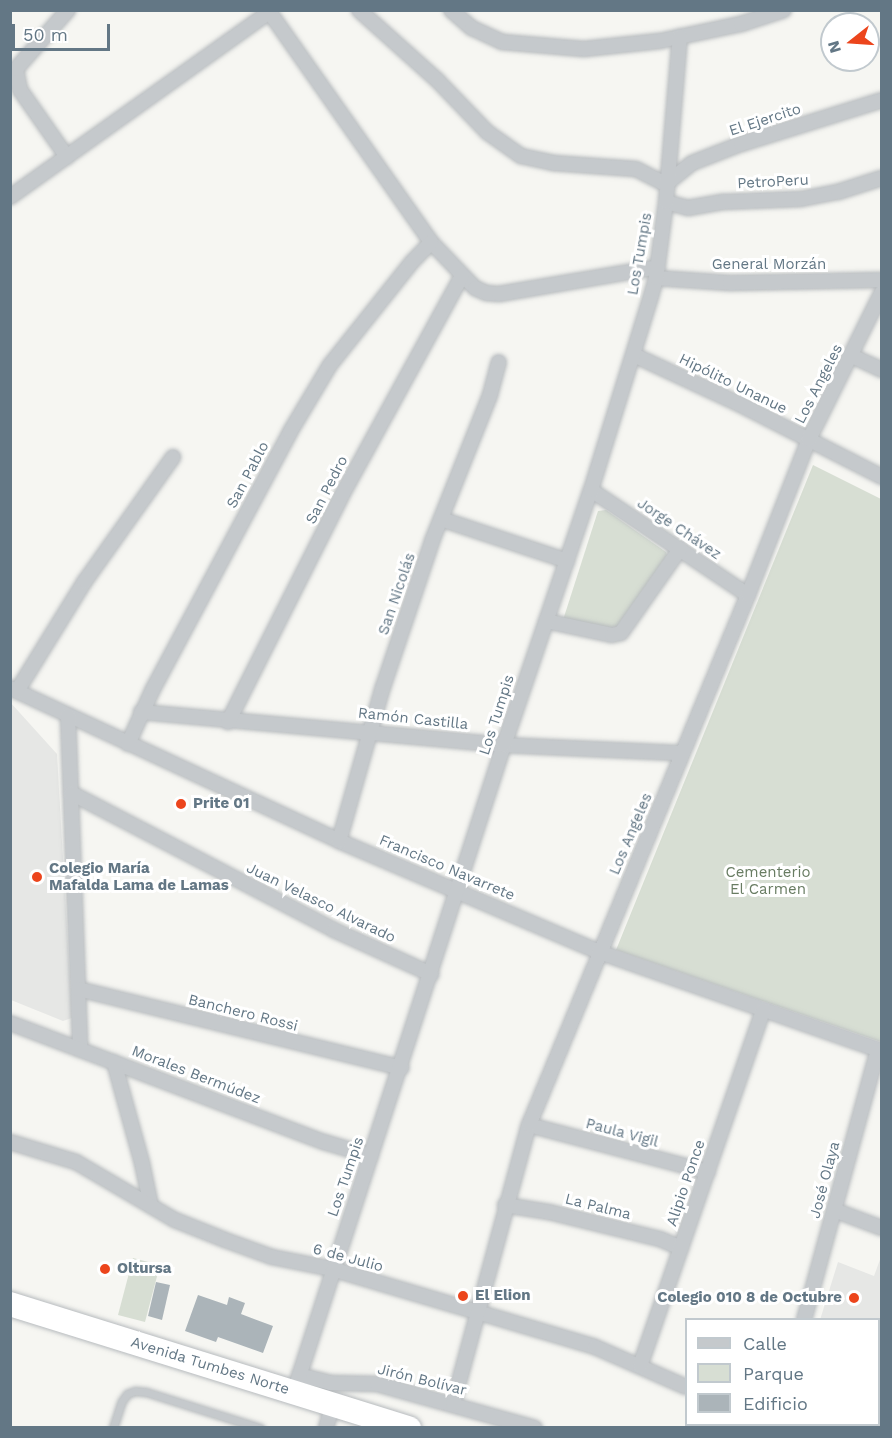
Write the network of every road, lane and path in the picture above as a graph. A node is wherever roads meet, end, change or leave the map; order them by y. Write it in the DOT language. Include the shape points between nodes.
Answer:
graph roads {
  1 [pos="68,10"];
  2 [pos="359,10"];
  3 [pos="451,10"];
  4 [pos="784,10"];
  5 [pos="269,11"];
  6 [pos="680,37"];
  7 [pos="882,100"];
  8 [pos="67,157"];
  9 [pos="882,178"];
  10 [pos="666,184"];
  11 [pos="10,197"];
  12 [pos="666,202"];
  13 [pos="431,242"];
  14 [pos="657,272"];
  15 [pos="462,276"];
  16 [pos="882,280"];
  17 [pos="882,292"];
  18 [pos="634,355"];
  19 [pos="852,356"];
  20 [pos="499,362"];
  21 [pos="882,370"];
  22 [pos="809,439"];
  23 [pos="172,457"];
  24 [pos="882,477"];
  25 [pos="591,490"];
  26 [pos="441,519"];
  27 [pos="680,549"];
  28 [pos="567,561"];
  29 [pos="748,595"];
  30 [pos="546,621"];
  31 [pos="14,690"];
  32 [pos="141,712"];
  33 [pos="68,715"];
  34 [pos="228,722"];
  35 [pos="371,731"];
  36 [pos="128,744"];
  37 [pos="504,745"];
  38 [pos="682,753"];
  39 [pos="71,793"];
  40 [pos="339,841"];
  41 [pos="458,889"];
  42 [pos="599,952"];
  43 [pos="431,974"];
  44 [pos="78,988"];
  45 [pos="763,1010"];
  46 [pos="10,1023"];
  47 [pos="80,1050"];
  48 [pos="880,1051"];
  49 [pos="114,1062"];
  50 [pos="401,1068"];
  51 [pos="529,1125"];
  52 [pos="10,1142"];
  53 [pos="371,1156"];
  54 [pos="708,1172"];
  55 [pos="506,1205"];
  56 [pos="150,1206"];
  57 [pos="834,1210"];
  58 [pos="882,1228"];
  59 [pos="681,1248"];
  60 [pos="332,1269"];
  61 [pos="10,1304"];
  62 [pos="476,1313"];
  63 [pos="805,1318"];
  64 [pos="10,1321"];
  65 [pos="640,1366"];
  66 [pos="296,1384"];
  67 [pos="685,1386"];
  68 [pos="453,1404"];
  69 [pos="330,1417"];
  70 [pos="113,1428"];
  71 [pos="260,1428"];
  72 [pos="358,1428"];
  73 [pos="409,1428"];
  74 [pos="535,1428"];
  1 -- 8 [label="street" via="16,69 20,90"];
  2 -- 10 [label="street" via="438,81 487,132 521,156 553,163 636,169"];
  3 -- 6 [label="street" via="472,28 502,42 584,49"];
  4 -- 6 [label="street"];
  5 -- 8 [label="street"];
  5 -- 13 [label="street"];
  6 -- 10 [label="street, Los Tumpis"];
  7 -- 10 [label="street, El Ejercito" via="692,163"];
  8 -- 11 [label="street"];
  9 -- 12 [label="street, PetroPeru" via="801,199 723,202 688,208"];
  10 -- 12 [label="street, Los Tumpis"];
  12 -- 14 [label="street, Los Tumpis"];
  13 -- 15 [label="street"];
  13 -- 32 [label="street, San Pablo" via="330,365 290,432"];
  14 -- 15 [label="street" via="499,294 475,288"];
  14 -- 16 [label="street, General Morzán" via="730,283"];
  14 -- 18 [label="street, Los Tumpis"];
  15 -- 34 [label="street, San Pedro" via="342,495"];
  17 -- 19 [label="street, Los Angeles"];
  18 -- 22 [label="street, Hipólito Unanue"];
  18 -- 25 [label="street, Los Tumpis"];
  19 -- 21 [label="street"];
  19 -- 22 [label="street, Los Angeles"];
  20 -- 26 [label="street, San Nicolás"];
  22 -- 24 [label="street, Hipólito Unanue"];
  22 -- 29 [label="street, Los Angeles"];
  23 -- 31 [label="street"];
  25 -- 27 [label="street, Jorge Chávez"];
  25 -- 28 [label="street, Los Tumpis"];
  26 -- 28 [label="street"];
  26 -- 35 [label="street, San Nicolás"];
  27 -- 29 [label="street, Jorge Chávez"];
  27 -- 30 [label="street" via="621,633 612,635"];
  28 -- 30 [label="street, Los Tumpis"];
  29 -- 38 [label="street, Los Angeles"];
  30 -- 37 [label="street, Los Tumpis"];
  31 -- 33 [label="street, Francisco Navarrete"];
  32 -- 34 [label="street, Ramón Castilla"];
  32 -- 36 [label="street, San Pablo"];
  33 -- 36 [label="street, Francisco Navarrete"];
  33 -- 39 [label="street"];
  34 -- 35 [label="street, Ramón Castilla"];
  35 -- 37 [label="street, Ramón Castilla"];
  35 -- 40 [label="street, San Nicolás"];
  36 -- 40 [label="street, Francisco Navarrete"];
  37 -- 38 [label="street, Ramón Castilla"];
  37 -- 41 [label="street, Los Tumpis"];
  38 -- 42 [label="street, Los Angeles"];
  39 -- 43 [label="street, Juan Velasco Alvarado" via="334,930"];
  39 -- 44 [label="street"];
  40 -- 41 [label="street, Francisco Navarrete"];
  41 -- 42 [label="street, Francisco Navarrete"];
  41 -- 43 [label="street, Los Tumpis"];
  42 -- 45 [label="street, Francisco Navarrete"];
  42 -- 51 [label="street, Los Angeles"];
  43 -- 50 [label="street, Los Tumpis"];
  44 -- 47 [label="street"];
  44 -- 50 [label="street, Banchero Rossi"];
  45 -- 48 [label="street, Francisco Navarrete"];
  45 -- 54 [label="street, Alipio Ponce"];
  46 -- 47 [label="street, Morales Bermúdez"];
  47 -- 49 [label="street, Morales Bermúdez"];
  48 -- 57 [label="street, José Olaya"];
  49 -- 53 [label="street, Morales Bermúdez"];
  49 -- 56 [label="street"];
  50 -- 53 [label="street, Los Tumpis"];
  51 -- 54 [label="street, Paula Vigil"];
  51 -- 55 [label="street, Los Angeles"];
  52 -- 56 [label="street, 6 de Julio" via="76,1162"];
  53 -- 60 [label="street, Los Tumpis"];
  54 -- 59 [label="street, Alipio Ponce"];
  55 -- 59 [label="street, La Palma" via="660,1239"];
  55 -- 62 [label="street, Los Angeles"];
  56 -- 60 [label="street, 6 de Julio" via="175,1220 272,1257"];
  57 -- 58 [label="street"];
  57 -- 63 [label="street, José Olaya"];
  59 -- 65 [label="street, Alipio Ponce"];
  60 -- 62 [label="street, 6 de Julio"];
  60 -- 66 [label="street, Los Tumpis"];
  61 -- 66 [label="highway, Avenida Tumbes Norte"];
  62 -- 65 [label="street, 6 de Julio" via="595,1347"];
  62 -- 68 [label="street, Los Angeles"];
  64 -- 69 [label="highway, Avenida Tumbes Norte"];
  65 -- 67 [label="street, 6 de Julio"];
  66 -- 68 [label="street, Jirón Bolívar" via="377,1384"];
  66 -- 69 [label="highway, Avenida Tumbes Norte"];
  68 -- 74 [label="street, Jirón Bolívar"];
  69 -- 72 [label="highway, Avenida Tumbes Norte"];
  69 -- 73 [label="highway, Avenida Tumbes Norte"];
  70 -- 71 [label="lane" via="122,1401 135,1391"];
}
